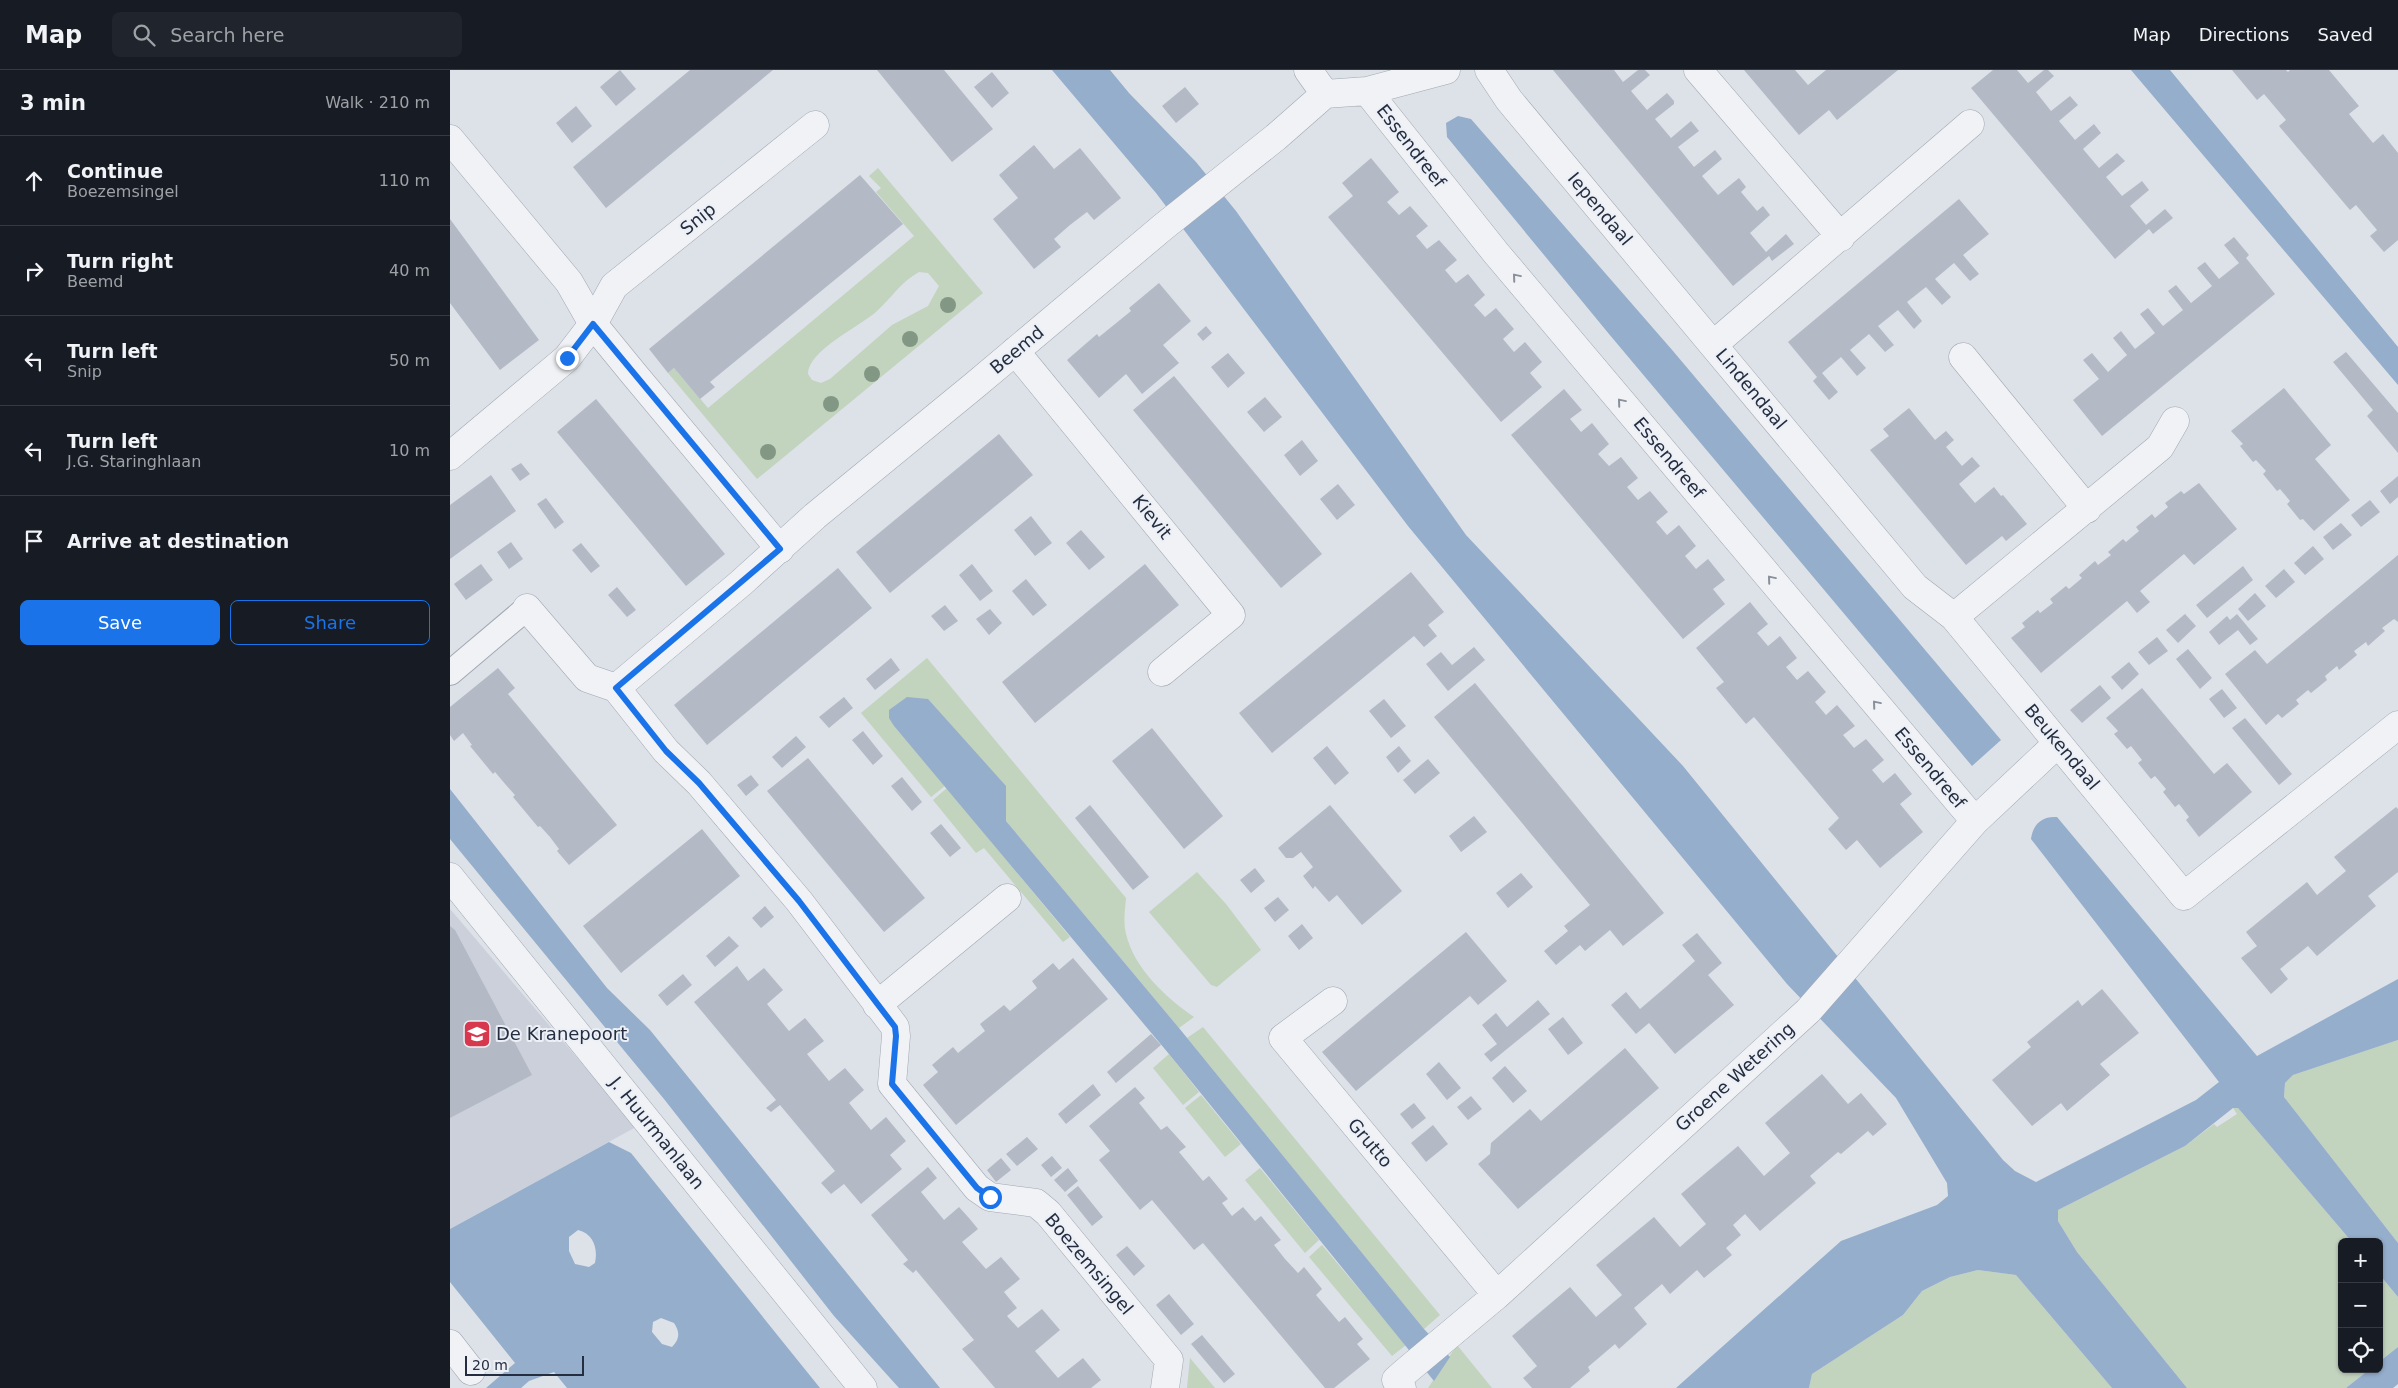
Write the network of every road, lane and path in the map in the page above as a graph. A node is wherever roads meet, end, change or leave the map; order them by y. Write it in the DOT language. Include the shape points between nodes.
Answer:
graph roads {
  1 [pos="1308,70"];
  2 [pos="1446,70"];
  3 [pos="1489,70"];
  4 [pos="1698,70"];
  5 [pos="1367,91"];
  6 [pos="1325,94"];
  7 [pos="1970,124"];
  8 [pos="815,125"];
  9 [pos="450,139"];
  10 [pos="1841,237"];
  11 [pos="593,324"];
  12 [pos="1713,345"];
  13 [pos="1014,351"];
  14 [pos="1963,357"];
  15 [pos="2175,421"];
  16 [pos="457,450"];
  17 [pos="2087,509"];
  18 [pos="780,549"];
  19 [pos="527,608"];
  20 [pos="1954,617"];
  21 [pos="1162,672"];
  22 [pos="450,673"];
  23 [pos="616,688"];
  24 [pos="2398,726"];
  25 [pos="2058,743"];
  26 [pos="1975,821"];
  27 [pos="450,878"];
  28 [pos="1007,898"];
  29 [pos="1333,1001"];
  30 [pos="877,1005"];
  31 [pos="1497,1295"];
  32 [pos="450,1344"];
  33 [pos="471,1371"];
  34 [pos="1403,1380"];
  35 [pos="863,1388"];
  36 [pos="1165,1388"];
  1 -- 6 [label="street"];
  2 -- 5 [label="street"];
  3 -- 12 [label="street, Iependaal" via="1509,100"];
  4 -- 10 [label="street"];
  5 -- 6 [label="street"];
  26 -- 5 [label="street, Essendreef, one-way" via="1496,253"];
  6 -- 13 [label="street, Beemd"];
  7 -- 10 [label="street, Lindendaal"];
  8 -- 11 [label="street, Snip" via="614,286"];
  9 -- 11 [label="street" via="569,282"];
  10 -- 12 [label="street, Lindendaal"];
  11 -- 16 [label="street, Snip" via="567,358"];
  11 -- 18 [label="street"];
  12 -- 20 [label="street, Lindendaal" via="1915,587"];
  13 -- 18 [label="street, Beemd" via="814,516"];
  13 -- 21 [label="street, Kievit" via="1231,615"];
  14 -- 17 [label="street"];
  15 -- 17 [label="street" via="2160,447"];
  17 -- 20 [label="street"];
  18 -- 23 [label="street, Beemd"];
  19 -- 22 [label="lane"];
  19 -- 23 [label="street" via="587,678"];
  20 -- 25 [label="street, Beukendaal"];
  23 -- 30 [label="street, Boezemsingel" via="666,751 699,783 799,901"];
  24 -- 25 [label="street, Beukendaal" via="2184,896"];
  25 -- 26 [label="street, Groene Wetering"];
  26 -- 31 [label="street, Groene Wetering" via="1808,1011"];
  27 -- 35 [label="street, J. Huurmanlaan"];
  28 -- 30 [label="street"];
  29 -- 31 [label="street, Grutto" via="1283,1038"];
  30 -- 36 [label="street, Boezemsingel" via="895,1027 892,1084 977,1188 990,1197 1036,1203 1048,1213 1169,1360"];
  31 -- 34 [label="street, Groene Wetering" via="1456,1327"];
  32 -- 33 [label="street"];
}
